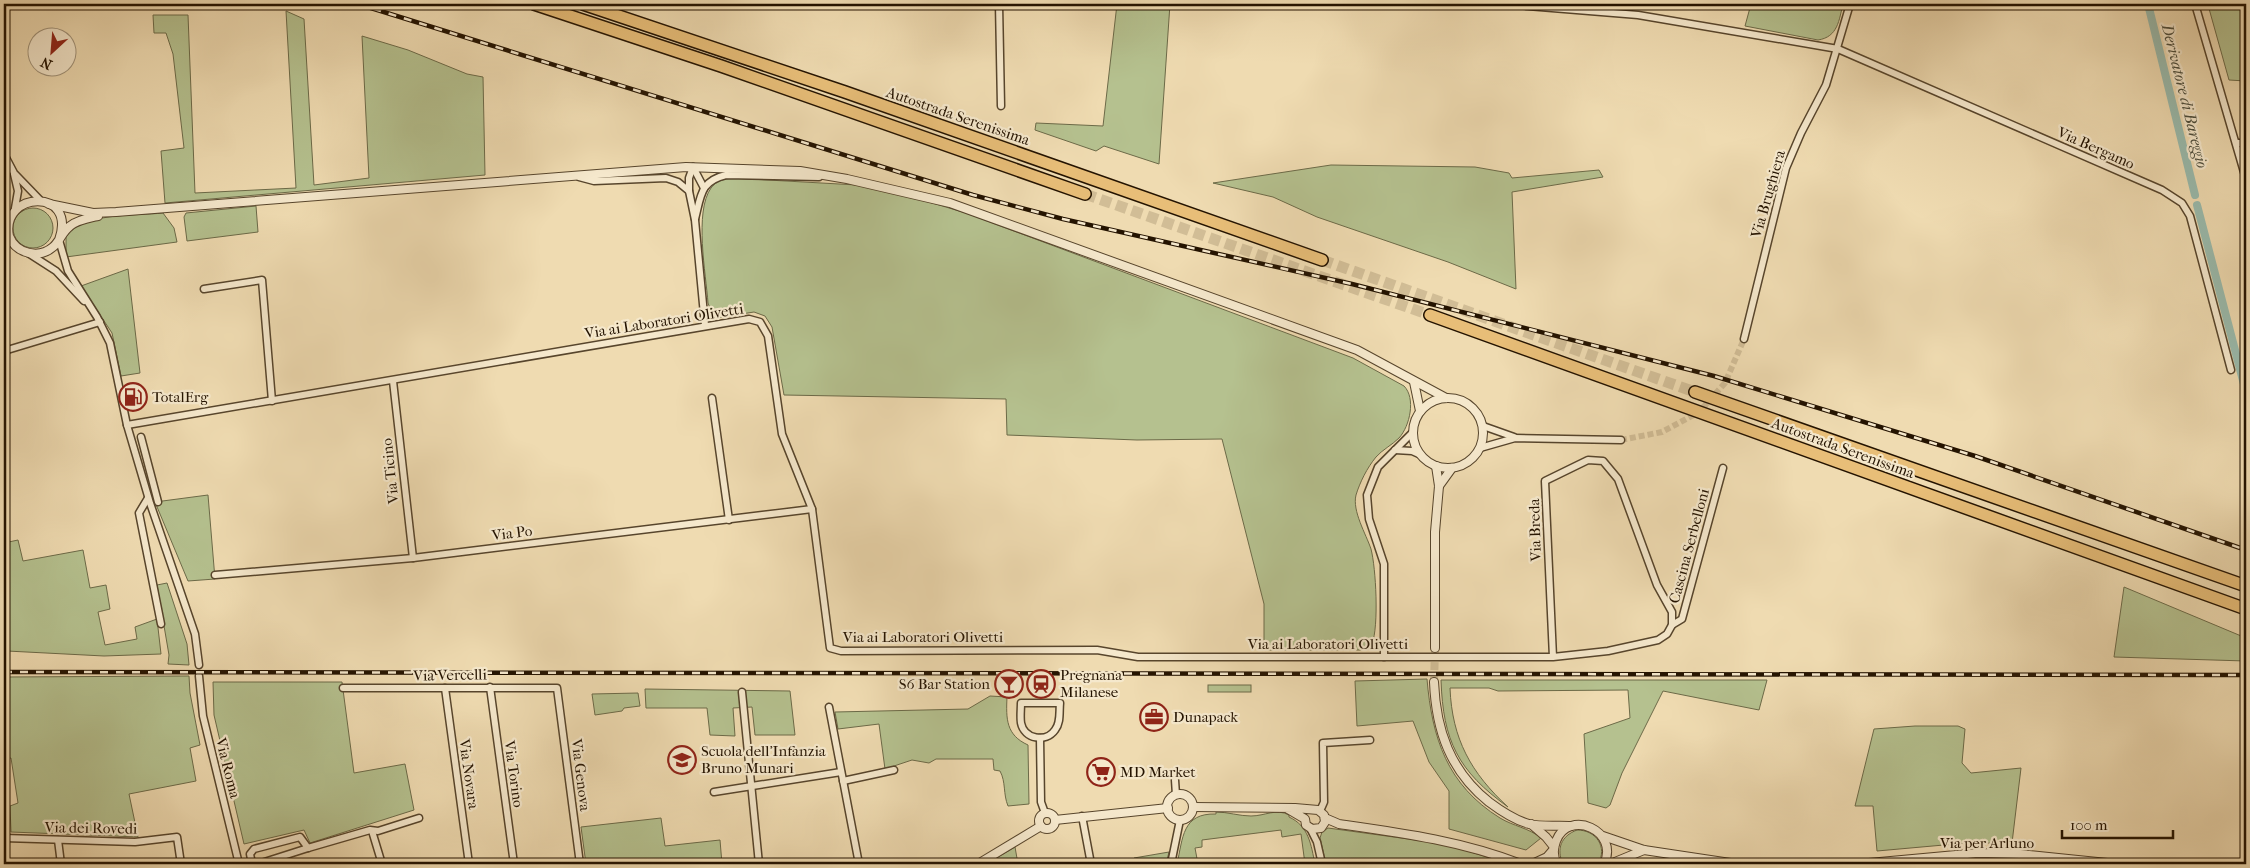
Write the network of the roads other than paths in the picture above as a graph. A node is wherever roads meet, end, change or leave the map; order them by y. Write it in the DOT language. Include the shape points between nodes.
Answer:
graph roads {
  1 [pos="534,4"];
  2 [pos="583,4"];
  3 [pos="999,4"];
  4 [pos="1504,4"];
  5 [pos="1850,4"];
  6 [pos="2195,4"];
  7 [pos="1838,49"];
  8 [pos="1001,106"];
  9 [pos="2236,143"];
  10 [pos="2246,143"];
  11 [pos="4,154"];
  12 [pos="693,167"];
  13 [pos="14,173"];
  14 [pos="578,177"];
  15 [pos="2246,178"];
  16 [pos="848,179"];
  17 [pos="704,188"];
  18 [pos="688,191"];
  19 [pos="1085,194"];
  20 [pos="41,201"];
  21 [pos="49,204"];
  22 [pos="10,212"];
  23 [pos="116,212"];
  24 [pos="695,220"];
  25 [pos="4,240"];
  26 [pos="59,240"];
  27 [pos="13,243"];
  28 [pos="28,253"];
  29 [pos="63,260"];
  30 [pos="1322,260"];
  31 [pos="49,266"];
  32 [pos="204,289"];
  33 [pos="1430,315"];
  34 [pos="99,319"];
  35 [pos="705,325"];
  36 [pos="1744,339"];
  37 [pos="4,351"];
  38 [pos="2231,370"];
  39 [pos="393,381"];
  40 [pos="1414,382"];
  41 [pos="1695,392"];
  42 [pos="712,398"];
  43 [pos="1446,398"];
  44 [pos="272,402"];
  45 [pos="1420,411"];
  46 [pos="128,425"];
  47 [pos="1483,426"];
  48 [pos="1413,432"];
  49 [pos="141,437"];
  50 [pos="1516,438"];
  51 [pos="1621,440"];
  52 [pos="1480,448"];
  53 [pos="1395,450"];
  54 [pos="1421,455"];
  55 [pos="1436,466"];
  56 [pos="1452,468"];
  57 [pos="1723,468"];
  58 [pos="152,476"];
  59 [pos="142,480"];
  60 [pos="1439,486"];
  61 [pos="149,501"];
  62 [pos="158,502"];
  63 [pos="812,510"];
  64 [pos="729,520"];
  65 [pos="413,558"];
  66 [pos="214,575"];
  67 [pos="2246,586"];
  68 [pos="2246,608"];
  69 [pos="161,624"];
  70 [pos="1672,625"];
  71 [pos="1435,648"];
  72 [pos="1384,657"];
  73 [pos="1553,657"];
  74 [pos="200,665"];
  75 [pos="199,676"];
  76 [pos="1434,682"];
  77 [pos="490,687"];
  78 [pos="343,688"];
  79 [pos="444,688"];
  80 [pos="557,688"];
  81 [pos="742,692"];
  82 [pos="829,707"];
  83 [pos="1040,738"];
  84 [pos="1370,740"];
  85 [pos="894,770"];
  86 [pos="841,772"];
  87 [pos="1175,780"];
  88 [pos="843,781"];
  89 [pos="750,787"];
  90 [pos="714,792"];
  91 [pos="1176,795"];
  92 [pos="1193,807"];
  93 [pos="1168,808"];
  94 [pos="1288,809"];
  95 [pos="1309,811"];
  96 [pos="1320,811"];
  97 [pos="1044,813"];
  98 [pos="1082,816"];
  99 [pos="418,818"];
  100 [pos="1305,819"];
  101 [pos="1055,820"];
  102 [pos="1180,820"];
  103 [pos="1323,824"];
  104 [pos="1531,824"];
  105 [pos="1041,826"];
  106 [pos="1571,826"];
  107 [pos="1310,828"];
  108 [pos="372,830"];
  109 [pos="1603,836"];
  110 [pos="4,838"];
  111 [pos="58,840"];
  112 [pos="1317,842"];
  113 [pos="308,848"];
  114 [pos="1554,848"];
  115 [pos="1644,850"];
  116 [pos="61,864"];
  117 [pos="181,864"];
  118 [pos="239,864"];
  119 [pos="252,864"];
  120 [pos="258,864"];
  121 [pos="382,864"];
  122 [pos="469,864"];
  123 [pos="514,864"];
  124 [pos="580,864"];
  125 [pos="759,864"];
  126 [pos="859,864"];
  127 [pos="978,864"];
  128 [pos="1092,864"];
  129 [pos="1171,864"];
  130 [pos="1322,864"];
  131 [pos="1521,864"];
  132 [pos="1532,864"];
  133 [pos="1557,864"];
  134 [pos="1604,864"];
  135 [pos="1610,864"];
  136 [pos="1737,864"];
  137 [pos="1858,864"];
  138 [pos="2117,864"];
  1 -- 19 [label="highway, Autostrada Serenissima"];
  2 -- 30 [label="highway, Autostrada Serenissima" via="845,92"];
  3 -- 8 [label="street"];
  4 -- 7 [label="street, Via Bergamo" via="1646,16"];
  5 -- 7 [label="street, Via Brughiera"];
  6 -- 9 [label="street"];
  7 -- 36 [label="street, Via Brughiera" via="1826,85 1786,168"];
  7 -- 38 [label="street, Via Bergamo" via="2176,198 2190,216"];
  9 -- 10 [label="street"];
  9 -- 15 [label="street"];
  11 -- 13 [label="street"];
  12 -- 14 [label="street"];
  12 -- 16 [label="street" via="800,171"];
  12 -- 17 [label="street"];
  12 -- 18 [label="street"];
  13 -- 20 [label="street"];
  13 -- 22 [label="street" via="18,191"];
  14 -- 18 [label="street" via="594,181 666,178 678,182"];
  14 -- 23 [label="street"];
  16 -- 17 [label="street" via="726,175 713,178"];
  16 -- 40 [label="street" via="960,206 1357,350"];
  17 -- 24 [label="street"];
  18 -- 24 [label="street"];
  20 -- 21 [label="street"];
  20 -- 22 [label="street" via="27,201"];
  21 -- 23 [label="street" via="93,212"];
  21 -- 26 [label="street" via="60,218"];
  22 -- 27 [label="street" via="8,228"];
  23 -- 26 [label="street" via="76,222 63,232"];
  24 -- 35 [label="street"];
  25 -- 27 [label="street"];
  26 -- 28 [label="street" via="47,251"];
  26 -- 29 [label="street"];
  27 -- 28 [label="street"];
  28 -- 31 [label="street"];
  29 -- 31 [label="street"];
  29 -- 34 [label="street"];
  31 -- 34 [label="street"];
  32 -- 44 [label="street" via="262,280"];
  33 -- 68 [label="highway, Autostrada Serenissima"];
  34 -- 37 [label="street"];
  34 -- 46 [label="street" via="110,343"];
  35 -- 39 [label="street, Via ai Laboratori Olivetti"];
  35 -- 63 [label="street, Via ai Laboratori Olivetti" via="749,318 764,328 769,341 782,434"];
  39 -- 44 [label="street, Via ai Laboratori Olivetti"];
  39 -- 65 [label="street, Via Ticino"];
  40 -- 43 [label="street"];
  40 -- 45 [label="street"];
  41 -- 67 [label="highway, Autostrada Serenissima"];
  42 -- 64 [label="street"];
  43 -- 45 [label="street" via="1427,404"];
  43 -- 47 [label="street" via="1456,398 1473,408"];
  44 -- 46 [label="street, Via ai Laboratori Olivetti"];
  45 -- 48 [label="street"];
  46 -- 59 [label="street"];
  47 -- 50 [label="street"];
  47 -- 52 [label="street"];
  48 -- 53 [label="street"];
  48 -- 54 [label="street"];
  49 -- 58 [label="street"];
  50 -- 51 [label="street"];
  50 -- 52 [label="street"];
  52 -- 56 [label="street" via="1474,458"];
  53 -- 54 [label="street"];
  53 -- 72 [label="street" via="1378,467 1367,495 1369,519 1384,564"];
  54 -- 55 [label="street"];
  55 -- 56 [label="street"];
  55 -- 60 [label="street"];
  56 -- 60 [label="street"];
  57 -- 70 [label="street, Cascina Serbelloni" via="1682,619"];
  58 -- 59 [label="street"];
  58 -- 62 [label="street"];
  59 -- 61 [label="street"];
  60 -- 71 [label="street" via="1435,532"];
  61 -- 69 [label="street" via="139,513"];
  61 -- 74 [label="street" via="195,634"];
  63 -- 64 [label="street, Via Po"];
  63 -- 72 [label="street, Via ai Laboratori Olivetti" via="830,648 841,651 1097,650 1138,658"];
  64 -- 65 [label="street, Via Po"];
  65 -- 66 [label="street, Via Po"];
  70 -- 73 [label="street, Via ai Laboratori Olivetti" via="1658,640 1608,651"];
  70 -- 73 [label="street, Via Breda" via="1672,612 1657,585 1618,479 1603,461 1588,460 1545,481"];
  72 -- 73 [label="street, Via ai Laboratori Olivetti"];
  75 -- 118 [label="street, Via Roma" via="203,716"];
  76 -- 104 [label="street" via="1442,736 1458,768 1493,805 1511,817"];
  77 -- 79 [label="street, Via Vercelli"];
  77 -- 80 [label="street, Via Vercelli"];
  77 -- 123 [label="street, Via Torino"];
  78 -- 79 [label="street, Via Vercelli"];
  79 -- 122 [label="street, Via Novara"];
  80 -- 124 [label="street, Via Genova"];
  81 -- 89 [label="street"];
  82 -- 86 [label="street"];
  83 -- 83 [label="street" via="1055,731 1059,723 1060,703 1021,703 1024,730"];
  83 -- 97 [label="street" via="1040,802"];
  84 -- 96 [label="street" via="1323,743 1324,802"];
  85 -- 88 [label="street"];
  86 -- 88 [label="street"];
  86 -- 89 [label="street"];
  87 -- 91 [label="street"];
  88 -- 126 [label="street"];
  89 -- 90 [label="street"];
  89 -- 125 [label="street"];
  91 -- 92 [label="street" via="1188,797"];
  91 -- 93 [label="street"];
  92 -- 94 [label="street"];
  92 -- 102 [label="street" via="1188,818"];
  93 -- 98 [label="street"];
  93 -- 102 [label="street" via="1170,815"];
  94 -- 95 [label="street"];
  94 -- 100 [label="street"];
  95 -- 96 [label="street"];
  95 -- 100 [label="street"];
  96 -- 103 [label="street"];
  97 -- 101 [label="street" via="1051,814"];
  97 -- 105 [label="street" via="1039,818"];
  98 -- 101 [label="street"];
  98 -- 128 [label="street"];
  99 -- 108 [label="street"];
  100 -- 107 [label="street"];
  101 -- 105 [label="street" via="1049,828"];
  102 -- 129 [label="street"];
  103 -- 107 [label="street"];
  103 -- 112 [label="street"];
  103 -- 131 [label="street" via="1445,840"];
  104 -- 106 [label="street"];
  104 -- 114 [label="street"];
  105 -- 127 [label="street"];
  106 -- 109 [label="street" via="1588,826"];
  106 -- 114 [label="street" via="1563,831"];
  107 -- 112 [label="street"];
  108 -- 113 [label="street"];
  108 -- 121 [label="street"];
  109 -- 115 [label="street"];
  109 -- 134 [label="street" via="1608,853"];
  110 -- 111 [label="street, Via dei Rovedi"];
  111 -- 116 [label="street"];
  111 -- 117 [label="street, Via dei Rovedi" via="134,842 177,837"];
  112 -- 130 [label="street"];
  113 -- 119 [label="street" via="300,837 254,849 250,854"];
  113 -- 120 [label="street"];
  114 -- 132 [label="street" via="1547,857"];
  114 -- 133 [label="street"];
  115 -- 135 [label="street"];
  115 -- 136 [label="street"];
  137 -- 138 [label="street, Via per Arluno" via="1978,853"];
}
